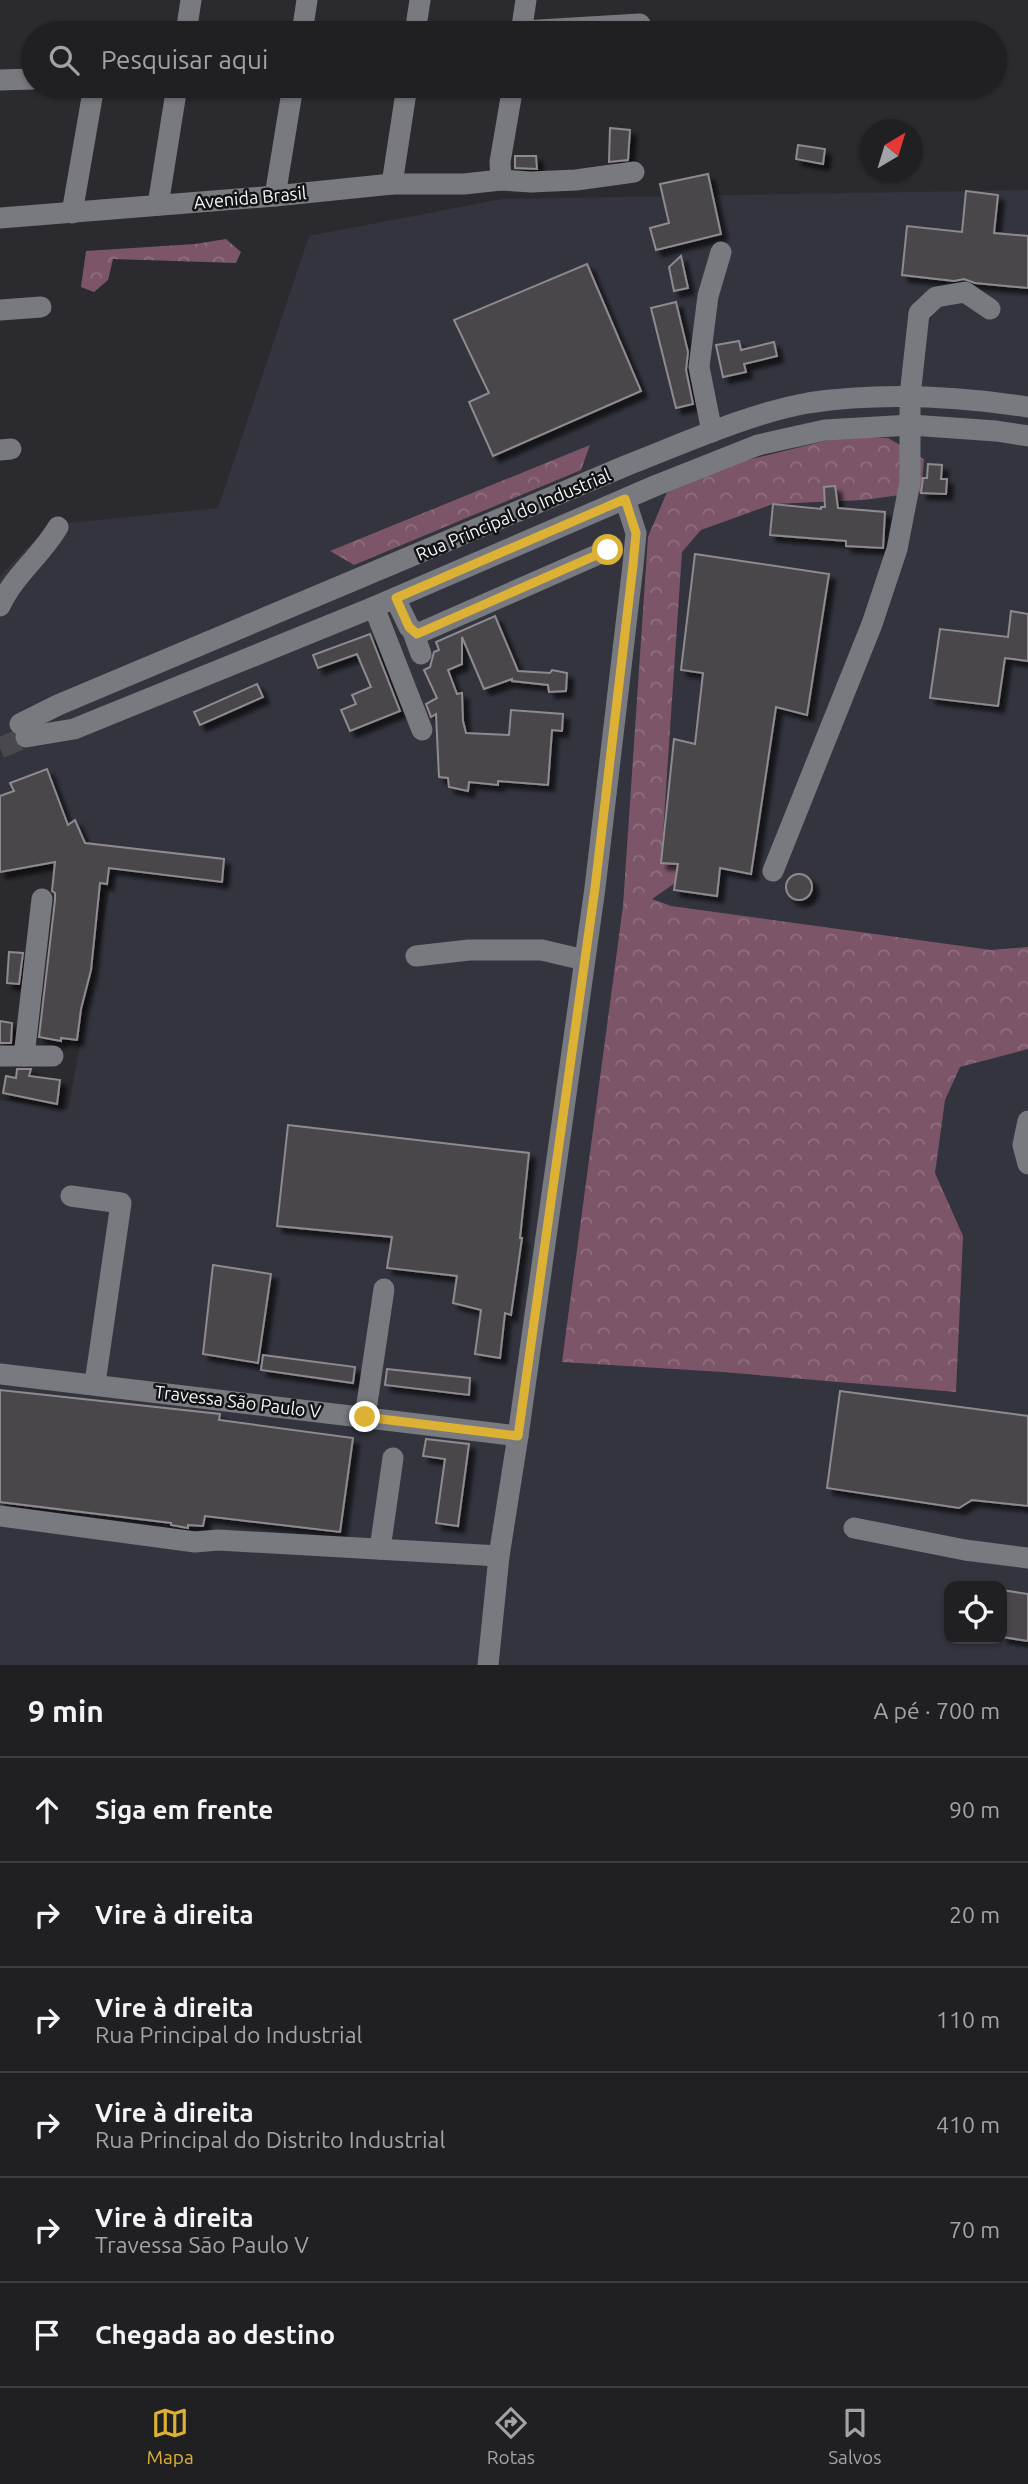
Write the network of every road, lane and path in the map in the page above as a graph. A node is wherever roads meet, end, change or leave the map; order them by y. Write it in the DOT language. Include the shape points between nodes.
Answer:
graph roads {
  1 [pos="191,0"];
  2 [pos="307,0"];
  3 [pos="420,0"];
  4 [pos="527,0"];
  5 [pos="188,21"];
  6 [pos="304,21"];
  7 [pos="417,21"];
  8 [pos="524,21"];
  9 [pos="21,79"];
  10 [pos="0,80"];
  11 [pos="92,98"];
  12 [pos="175,98"];
  13 [pos="291,98"];
  14 [pos="405,98"];
  15 [pos="511,98"];
  16 [pos="634,172"];
  17 [pos="501,180"];
  18 [pos="392,184"];
  19 [pos="275,196"];
  20 [pos="158,205"];
  21 [pos="72,213"];
  22 [pos="0,218"];
  23 [pos="721,252"];
  24 [pos="41,307"];
  25 [pos="990,309"];
  26 [pos="0,310"];
  27 [pos="910,396"];
  28 [pos="1028,407"];
  29 [pos="911,425"];
  30 [pos="712,432"];
  31 [pos="1028,436"];
  32 [pos="625,499"];
  33 [pos="58,527"];
  34 [pos="608,550"];
  35 [pos="396,598"];
  36 [pos="0,606"];
  37 [pos="374,607"];
  38 [pos="413,632"];
  39 [pos="421,654"];
  40 [pos="58,705"];
  41 [pos="74,729"];
  42 [pos="422,730"];
  43 [pos="773,871"];
  44 [pos="42,899"];
  45 [pos="416,956"];
  46 [pos="584,960"];
  47 [pos="0,1056"];
  48 [pos="24,1056"];
  49 [pos="53,1056"];
  50 [pos="1028,1121"];
  51 [pos="1028,1164"];
  52 [pos="71,1196"];
  53 [pos="384,1289"];
  54 [pos="0,1374"];
  55 [pos="95,1383"];
  56 [pos="365,1417"];
  57 [pos="518,1436"];
  58 [pos="393,1458"];
  59 [pos="0,1516"];
  60 [pos="854,1528"];
  61 [pos="380,1549"];
  62 [pos="499,1556"];
  63 [pos="1028,1558"];
  64 [pos="488,1665"];
  1 -- 5 [label="street"];
  2 -- 6 [label="street"];
  3 -- 7 [label="street"];
  4 -- 8 [label="street"];
  9 -- 10 [label="street"];
  11 -- 21 [label="street"];
  12 -- 20 [label="street"];
  13 -- 19 [label="street"];
  14 -- 18 [label="street"];
  15 -- 17 [label="street"];
  16 -- 17 [label="street, Avenida Brasil" via="576,180"];
  17 -- 18 [label="street, Avenida Brasil"];
  18 -- 19 [label="street, Avenida Brasil"];
  19 -- 20 [label="street, Avenida Brasil"];
  20 -- 21 [label="street, Avenida Brasil"];
  21 -- 22 [label="street, Avenida Brasil"];
  23 -- 30 [label="street" via="708,296 699,367"];
  24 -- 26 [label="street"];
  25 -- 27 [label="street" via="965,292 936,297 919,313"];
  27 -- 28 [label="street, Rua Principal do Industrial"];
  27 -- 29 [label="street"];
  27 -- 30 [label="street, Rua Principal do Industrial" via="808,404"];
  29 -- 31 [label="street, Rua Principal do Industrial"];
  29 -- 32 [label="street, Rua Principal do Industrial" via="825,430 758,445"];
  29 -- 43 [label="street" via="910,482 897,549 872,624"];
  30 -- 40 [label="street, Rua Principal do Industrial"];
  32 -- 35 [label="street, Rua Principal do Industrial"];
  32 -- 46 [label="street" via="636,533"];
  33 -- 36 [label="street"];
  34 -- 38 [label="street"];
  35 -- 37 [label="street, Rua Principal do Industrial"];
  35 -- 38 [label="street"];
  37 -- 41 [label="street, Rua Principal do Industrial"];
  37 -- 42 [label="street"];
  38 -- 39 [label="street"];
  40 -- 41 [label="street"];
  40 -- 41 [label="street, Rua Principal do Industrial" via="23,731"];
  44 -- 48 [label="street"];
  45 -- 46 [label="street" via="542,950"];
  46 -- 57 [label="street"];
  47 -- 48 [label="street"];
  48 -- 49 [label="street"];
  50 -- 51 [label="street" via="1023,1144"];
  52 -- 55 [label="street" via="121,1203"];
  53 -- 56 [label="street"];
  54 -- 55 [label="street, Travessa São Paulo V"];
  55 -- 56 [label="street, Travessa São Paulo V"];
  56 -- 57 [label="street, Travessa São Paulo V"];
  57 -- 62 [label="street"];
  58 -- 61 [label="street"];
  59 -- 61 [label="street" via="195,1542"];
  60 -- 63 [label="street"];
  61 -- 62 [label="street"];
  62 -- 64 [label="street"];
}
